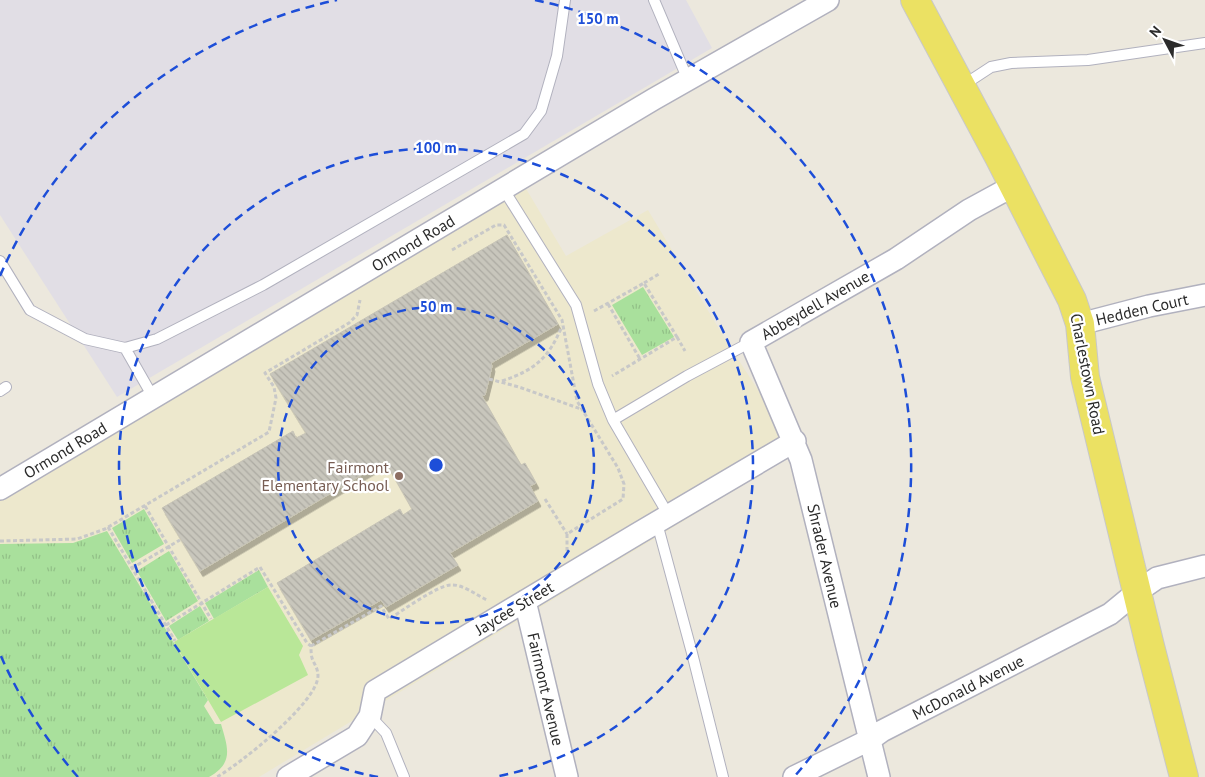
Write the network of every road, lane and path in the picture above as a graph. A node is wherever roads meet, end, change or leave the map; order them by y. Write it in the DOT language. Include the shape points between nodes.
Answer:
graph roads {
  1 [pos="565,0"];
  2 [pos="654,0"];
  3 [pos="828,0"];
  4 [pos="915,0"];
  5 [pos="1205,43"];
  6 [pos="688,80"];
  7 [pos="961,86"];
  8 [pos="1013,186"];
  9 [pos="504,190"];
  10 [pos="452,250"];
  11 [pos="0,261"];
  12 [pos="659,274"];
  13 [pos="644,283"];
  14 [pos="362,292"];
  15 [pos="1205,295"];
  16 [pos="608,304"];
  17 [pos="580,319"];
  18 [pos="1080,324"];
  19 [pos="563,327"];
  20 [pos="677,337"];
  21 [pos="751,342"];
  22 [pos="125,348"];
  23 [pos="685,352"];
  24 [pos="640,359"];
  25 [pos="489,379"];
  26 [pos="501,382"];
  27 [pos="598,384"];
  28 [pos="153,397"];
  29 [pos="576,397"];
  30 [pos="581,409"];
  31 [pos="614,420"];
  32 [pos="795,441"];
  33 [pos="0,489"];
  34 [pos="545,499"];
  35 [pos="144,506"];
  36 [pos="663,519"];
  37 [pos="108,527"];
  38 [pos="567,534"];
  39 [pos="0,540"];
  40 [pos="180,540"];
  41 [pos="169,547"];
  42 [pos="568,552"];
  43 [pos="1205,566"];
  44 [pos="132,568"];
  45 [pos="1138,591"];
  46 [pos="525,601"];
  47 [pos="201,602"];
  48 [pos="493,603"];
  49 [pos="211,619"];
  50 [pos="166,625"];
  51 [pos="175,641"];
  52 [pos="311,646"];
  53 [pos="370,716"];
  54 [pos="869,739"];
  55 [pos="217,777"];
  56 [pos="288,777"];
  57 [pos="404,777"];
  58 [pos="567,777"];
  59 [pos="723,777"];
  60 [pos="794,777"];
  61 [pos="879,777"];
  62 [pos="1184,777"];
  1 -- 22 [label="lane" via="557,56 541,111 524,134 262,285 158,339"];
  2 -- 6 [label="lane"];
  3 -- 6 [label="street, Ormond Road"];
  4 -- 7 [label="main road, Charlestown Road"];
  5 -- 7 [label="lane" via="1088,60 1011,63 991,67"];
  6 -- 9 [label="street, Ormond Road"];
  7 -- 8 [label="main road, Charlestown Road"];
  8 -- 18 [label="main road, Charlestown Road" via="1072,300"];
  8 -- 21 [label="street, Abbeydell Avenue" via="969,210 896,259"];
  9 -- 17 [label="lane" via="576,305"];
  9 -- 28 [label="street, Ormond Road"];
  10 -- 19 [label="path" via="496,225 504,225 562,320"];
  11 -- 22 [label="lane" via="30,310 85,339"];
  12 -- 13 [label="path"];
  13 -- 16 [label="path"];
  13 -- 20 [label="path"];
  14 -- 35 [label="path" via="357,315 350,323 265,373 274,387 276,398 269,432"];
  15 -- 18 [label="street, Hedden Court"];
  16 -- 17 [label="path"];
  16 -- 24 [label="path"];
  17 -- 19 [label="path"];
  17 -- 27 [label="lane"];
  18 -- 45 [label="main road, Charlestown Road" via="1085,377"];
  19 -- 26 [label="path" via="545,358 531,369"];
  19 -- 29 [label="path"];
  20 -- 23 [label="path"];
  20 -- 24 [label="path"];
  21 -- 31 [label="lane, Abbeydell Avenue"];
  21 -- 32 [label="street, Shrader Avenue"];
  22 -- 28 [label="lane"];
  24 -- 27 [label="path"];
  25 -- 26 [label="path"];
  26 -- 30 [label="path"];
  27 -- 29 [label="path"];
  27 -- 31 [label="lane"];
  28 -- 33 [label="street, Ormond Road"];
  29 -- 30 [label="path"];
  30 -- 38 [label="path" via="618,468 624,484 623,499"];
  31 -- 36 [label="lane"];
  32 -- 36 [label="street, Jaycee Street"];
  32 -- 54 [label="street, Shrader Avenue"];
  34 -- 38 [label="path"];
  35 -- 37 [label="path"];
  35 -- 41 [label="path"];
  36 -- 46 [label="street, Jaycee Street"];
  36 -- 59 [label="lane"];
  37 -- 39 [label="path" via="77,539"];
  37 -- 44 [label="path"];
  38 -- 42 [label="path"];
  40 -- 41 [label="path"];
  41 -- 44 [label="path"];
  41 -- 47 [label="path"];
  43 -- 45 [label="street, McDonald Avenue" via="1157,578"];
  44 -- 50 [label="path"];
  45 -- 54 [label="street, McDonald Avenue" via="1110,614"];
  45 -- 62 [label="main road, Charlestown Road"];
  46 -- 53 [label="street, Jaycee Street" via="376,691"];
  46 -- 58 [label="street, Fairmont Avenue"];
  47 -- 49 [label="path"];
  47 -- 50 [label="path"];
  47 -- 52 [label="path" via="260,566"];
  48 -- 52 [label="path" via="465,588 449,584 389,619 381,606"];
  50 -- 51 [label="path"];
  52 -- 55 [label="path" via="318,677 305,702 230,770"];
  53 -- 56 [label="street, Jaycee Street" via="358,736"];
  53 -- 57 [label="lane" via="386,733"];
  54 -- 60 [label="street, McDonald Avenue"];
  54 -- 61 [label="street, Shrader Avenue"];
}
